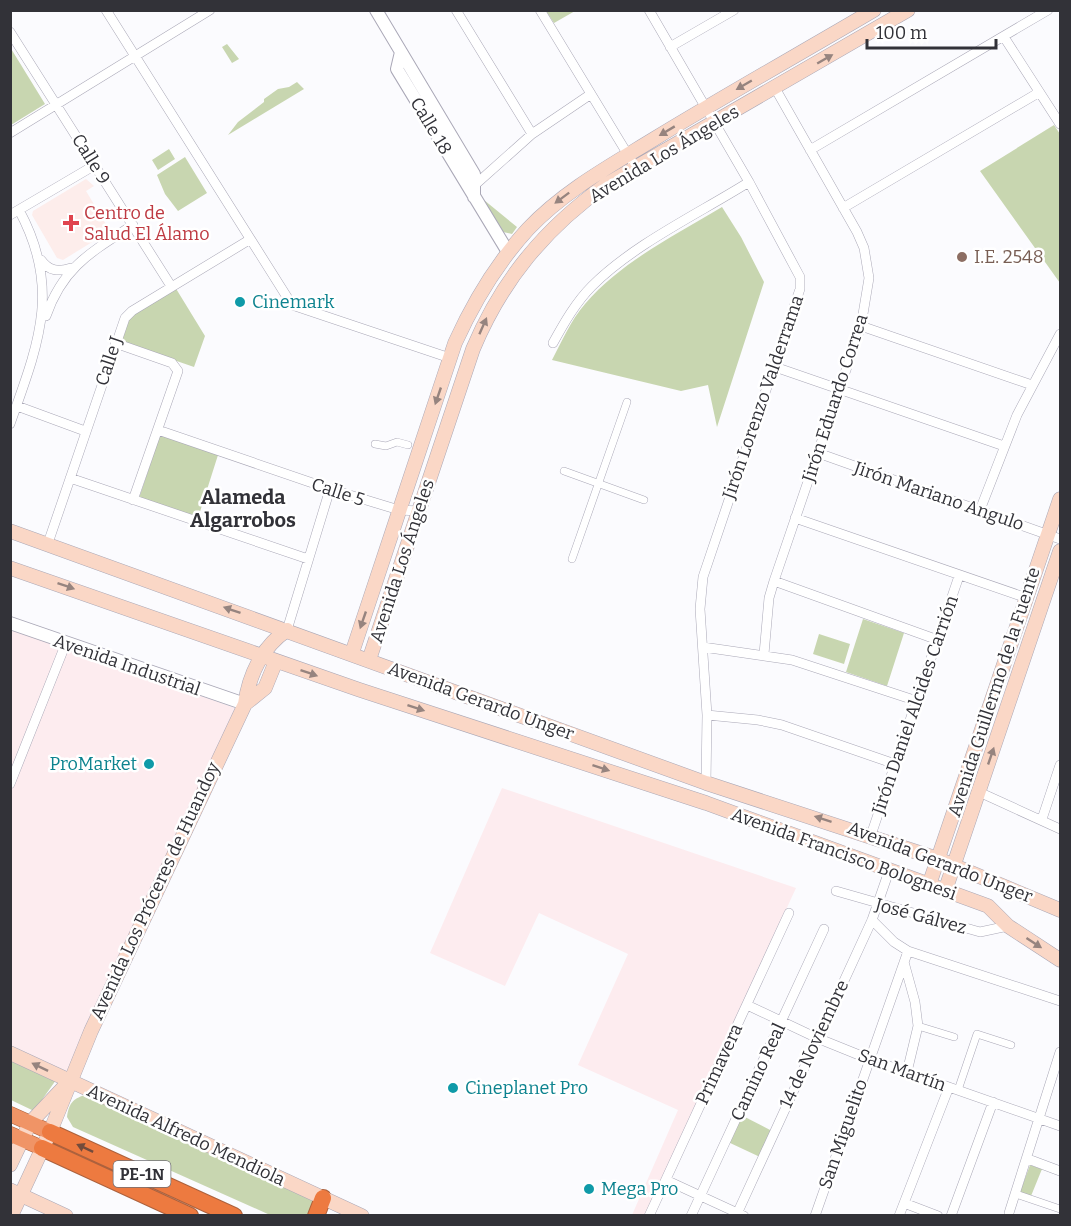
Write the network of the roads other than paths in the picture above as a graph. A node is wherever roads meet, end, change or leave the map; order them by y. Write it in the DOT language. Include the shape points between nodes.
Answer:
graph roads {
  1 [pos="106,10"];
  2 [pos="210,10"];
  3 [pos="456,10"];
  4 [pos="540,10"];
  5 [pos="649,10"];
  6 [pos="874,10"];
  7 [pos="908,10"];
  8 [pos="1048,10"];
  9 [pos="732,11"];
  10 [pos="379,12"];
  11 [pos="890,15"];
  12 [pos="10,32"];
  13 [pos="1004,37"];
  14 [pos="670,47"];
  15 [pos="401,52"];
  16 [pos="135,57"];
  17 [pos="775,88"];
  18 [pos="1038,93"];
  19 [pos="591,94"];
  20 [pos="56,105"];
  21 [pos="705,107"];
  22 [pos="714,123"];
  23 [pos="1060,124"];
  24 [pos="10,133"];
  25 [pos="532,134"];
  26 [pos="810,150"];
  27 [pos="628,154"];
  28 [pos="95,165"];
  29 [pos="636,168"];
  30 [pos="749,182"];
  31 [pos="476,184"];
  32 [pos="474,197"];
  33 [pos="843,208"];
  34 [pos="15,213"];
  35 [pos="133,225"];
  36 [pos="249,240"];
  37 [pos="508,252"];
  38 [pos="40,258"];
  39 [pos="71,268"];
  40 [pos="171,286"];
  41 [pos="861,326"];
  42 [pos="40,334"];
  43 [pos="1060,334"];
  44 [pos="115,343"];
  45 [pos="455,343"];
  46 [pos="553,343"];
  47 [pos="473,349"];
  48 [pos="450,358"];
  49 [pos="775,367"];
  50 [pos="1032,385"];
  51 [pos="840,389"];
  52 [pos="627,402"];
  53 [pos="17,406"];
  54 [pos="10,423"];
  55 [pos="158,430"];
  56 [pos="85,431"];
  57 [pos="375,444"];
  58 [pos="408,445"];
  59 [pos="1004,446"];
  60 [pos="818,453"];
  61 [pos="564,471"];
  62 [pos="70,478"];
  63 [pos="599,484"];
  64 [pos="330,489"];
  65 [pos="1060,499"];
  66 [pos="134,500"];
  67 [pos="644,500"];
  68 [pos="399,510"];
  69 [pos="980,510"];
  70 [pos="418,511"];
  71 [pos="795,518"];
  72 [pos="10,531"];
  73 [pos="1047,534"];
  74 [pos="1060,539"];
  75 [pos="47,546"];
  76 [pos="1060,551"];
  77 [pos="308,559"];
  78 [pos="572,559"];
  79 [pos="10,568"];
  80 [pos="959,576"];
  81 [pos="774,581"];
  82 [pos="372,592"];
  83 [pos="390,598"];
  84 [pos="1027,598"];
  85 [pos="10,623"];
  86 [pos="287,630"];
  87 [pos="938,640"];
  88 [pos="66,643"];
  89 [pos="703,647"];
  90 [pos="352,653"];
  91 [pos="764,654"];
  92 [pos="260,659"];
  93 [pos="369,660"];
  94 [pos="276,661"];
  95 [pos="917,701"];
  96 [pos="244,704"];
  97 [pos="707,715"];
  98 [pos="895,764"];
  99 [pos="1060,765"];
  100 [pos="706,783"];
  101 [pos="10,784"];
  102 [pos="979,792"];
  103 [pos="749,796"];
  104 [pos="700,801"];
  105 [pos="1042,819"];
  106 [pos="1060,829"];
  107 [pos="871,835"];
  108 [pos="938,859"];
  109 [pos="954,864"];
  110 [pos="889,871"];
  111 [pos="929,885"];
  112 [pos="836,891"];
  113 [pos="945,891"];
  114 [pos="878,905"];
  115 [pos="988,906"];
  116 [pos="1060,910"];
  117 [pos="789,913"];
  118 [pos="872,920"];
  119 [pos="1008,926"];
  120 [pos="824,929"];
  121 [pos="908,951"];
  122 [pos="1060,960"];
  123 [pos="904,962"];
  124 [pos="1060,1001"];
  125 [pos="747,1005"];
  126 [pos="782,1020"];
  127 [pos="918,1026"];
  128 [pos="954,1037"];
  129 [pos="817,1038"];
  130 [pos="1011,1045"];
  131 [pos="1060,1052"];
  132 [pos="10,1053"];
  133 [pos="869,1059"];
  134 [pos="907,1072"];
  135 [pos="69,1081"];
  136 [pos="953,1088"];
  137 [pos="993,1102"];
  138 [pos="10,1114"];
  139 [pos="1040,1119"];
  140 [pos="30,1123"];
  141 [pos="1060,1126"];
  142 [pos="50,1132"];
  143 [pos="16,1137"];
  144 [pos="42,1148"];
  145 [pos="1028,1159"];
  146 [pos="10,1165"];
  147 [pos="1060,1171"];
  148 [pos="666,1180"];
  149 [pos="16,1192"];
  150 [pos="1016,1194"];
  151 [pos="700,1196"];
  152 [pos="324,1198"];
  153 [pos="904,1203"];
  154 [pos="1060,1209"];
  155 [pos="739,1214"];
  156 [pos="1012,1214"];
  157 [pos="11,1215"];
  158 [pos="66,1215"];
  159 [pos="189,1215"];
  160 [pos="234,1215"];
  161 [pos="316,1215"];
  162 [pos="362,1215"];
  163 [pos="649,1215"];
  164 [pos="691,1215"];
  165 [pos="815,1215"];
  166 [pos="899,1215"];
  167 [pos="938,1215"];
  168 [pos="951,1215"];
  1 -- 16 [label="street"];
  2 -- 16 [label="street"];
  3 -- 25 [label="street"];
  4 -- 19 [label="street"];
  5 -- 14 [label="street, Jirón Lorenzo Valderrama"];
  6 -- 21 [label="main road, Avenida Los Ángeles, one-way"];
  7 -- 11 [label="main road, Avenida Los Ángeles"];
  8 -- 13 [label="street"];
  9 -- 14 [label="street"];
  10 -- 15 [label="street, Calle 18"];
  17 -- 11 [label="main road, Avenida Los Ángeles, one-way"];
  12 -- 20 [label="street, Calle 9"];
  13 -- 18 [label="street"];
  13 -- 26 [label="street"];
  14 -- 21 [label="street, Jirón Lorenzo Valderrama"];
  15 -- 31 [label="street, Calle 18" via="474,174"];
  15 -- 32 [label="street, Calle 18" via="397,69"];
  16 -- 20 [label="street"];
  16 -- 36 [label="street"];
  17 -- 22 [label="main road, Avenida Los Ángeles"];
  17 -- 26 [label="street, Jirón Eduardo Correa"];
  18 -- 23 [label="street"];
  18 -- 33 [label="street"];
  19 -- 25 [label="street"];
  19 -- 27 [label="street"];
  20 -- 24 [label="street"];
  20 -- 28 [label="street, Calle 9"];
  21 -- 22 [label="street, Jirón Lorenzo Valderrama"];
  21 -- 27 [label="main road, Avenida Los Ángeles, one-way"];
  22 -- 29 [label="main road, Avenida Los Ángeles"];
  22 -- 30 [label="street, Jirón Lorenzo Valderrama"];
  25 -- 31 [label="street"];
  26 -- 33 [label="street, Jirón Eduardo Correa"];
  27 -- 29 [label="street"];
  27 -- 37 [label="main road, Avenida Los Ángeles, one-way" via="553,205"];
  28 -- 34 [label="street"];
  28 -- 35 [label="street, Calle 9"];
  47 -- 29 [label="main road, Avenida Los Ángeles, one-way" via="508,280 540,241 574,208"];
  30 -- 46 [label="street" via="605,275 578,303"];
  30 -- 49 [label="street, Jirón Lorenzo Valderrama" via="800,277 800,289"];
  31 -- 32 [label="street"];
  32 -- 37 [label="street, Calle 18"];
  33 -- 41 [label="street, Jirón Eduardo Correa" via="857,232 868,265 868,295"];
  34 -- 38 [label="street" via="31,234"];
  35 -- 39 [label="street"];
  35 -- 40 [label="street, Calle 9"];
  36 -- 40 [label="street, Calle J"];
  36 -- 48 [label="street" via="292,305"];
  37 -- 45 [label="main road, Avenida Los Ángeles" via="478,295"];
  38 -- 39 [label="street" via="50,269"];
  38 -- 42 [label="street"];
  39 -- 42 [label="street" via="51,301"];
  40 -- 44 [label="street, Calle J" via="132,310 120,326"];
  41 -- 50 [label="street"];
  41 -- 51 [label="street, Jirón Eduardo Correa"];
  42 -- 53 [label="street"];
  43 -- 50 [label="street"];
  44 -- 55 [label="street" via="178,368"];
  44 -- 56 [label="street, Calle J"];
  45 -- 47 [label="main road"];
  45 -- 48 [label="main road, Avenida Los Ángeles"];
  47 -- 70 [label="main road, Avenida Los Ángeles"];
  48 -- 68 [label="main road, Avenida Los Ángeles, one-way"];
  49 -- 51 [label="street"];
  49 -- 89 [label="street, Jirón Lorenzo Valderrama" via="706,566 700,609"];
  50 -- 59 [label="street"];
  51 -- 59 [label="street"];
  51 -- 60 [label="street, Jirón Eduardo Correa"];
  52 -- 63 [label="street"];
  53 -- 54 [label="street"];
  53 -- 56 [label="street"];
  55 -- 64 [label="street, Calle 5"];
  55 -- 66 [label="street"];
  56 -- 62 [label="street, Calle J"];
  57 -- 58 [label="street"];
  59 -- 69 [label="street"];
  60 -- 69 [label="street, Jirón Mariano Angulo"];
  60 -- 71 [label="street, Jirón Eduardo Correa"];
  61 -- 63 [label="street"];
  62 -- 66 [label="street"];
  62 -- 75 [label="street, Calle J"];
  63 -- 67 [label="street"];
  63 -- 78 [label="street"];
  64 -- 68 [label="street, Calle 5"];
  64 -- 77 [label="street"];
  65 -- 73 [label="main road, Avenida Guillermo de la Fuente"];
  66 -- 77 [label="street"];
  68 -- 70 [label="street, Calle 5"];
  68 -- 82 [label="main road, Avenida Los Ángeles"];
  69 -- 73 [label="street, Jirón Mariano Angulo"];
  70 -- 83 [label="main road, Avenida Los Ángeles"];
  71 -- 80 [label="street"];
  71 -- 81 [label="street, Jirón Eduardo Correa"];
  72 -- 75 [label="main road, Avenida Gerardo Unger"];
  73 -- 74 [label="street, Jirón Mariano Angulo"];
  73 -- 84 [label="main road, Avenida Guillermo de la Fuente"];
  86 -- 75 [label="main road, Avenida Gerardo Unger, one-way"];
  102 -- 76 [label="main road, Avenida Guillermo de la Fuente, one-way"];
  77 -- 86 [label="street"];
  79 -- 92 [label="main road, Avenida Gerardo Unger, one-way"];
  80 -- 84 [label="street"];
  80 -- 87 [label="street, Jirón Daniel Alcides Carrión"];
  81 -- 87 [label="street"];
  81 -- 91 [label="street, Jirón Eduardo Correa"];
  82 -- 83 [label="main road"];
  82 -- 90 [label="main road, Avenida Los Ángeles, one-way"];
  83 -- 93 [label="main road, Avenida Los Ángeles"];
  84 -- 108 [label="main road, Avenida Guillermo de la Fuente"];
  85 -- 88 [label="street, Avenida Industrial"];
  86 -- 90 [label="main road, Avenida Gerardo Unger"];
  86 -- 92 [label="main road, Avenida Los Próceres de Huandoy"];
  87 -- 95 [label="street, Jirón Daniel Alcides Carrión"];
  88 -- 96 [label="street, Avenida Industrial"];
  88 -- 101 [label="street"];
  89 -- 91 [label="street"];
  89 -- 97 [label="street, Jirón Lorenzo Valderrama"];
  90 -- 93 [label="main road, Avenida Gerardo Unger"];
  91 -- 95 [label="street" via="827,670"];
  92 -- 94 [label="main road, Avenida Gerardo Unger"];
  92 -- 96 [label="main road, Avenida Los Próceres de Huandoy" via="248,683"];
  93 -- 100 [label="main road, Avenida Gerardo Unger"];
  94 -- 96 [label="main road, Avenida Los Próceres de Huandoy" via="265,688"];
  94 -- 104 [label="main road, Avenida Gerardo Unger, one-way"];
  95 -- 98 [label="street, Jirón Daniel Alcides Carrión"];
  96 -- 135 [label="main road, Avenida Los Próceres de Huandoy"];
  97 -- 98 [label="street" via="782,725"];
  97 -- 100 [label="street, Jirón Lorenzo Valderrama"];
  98 -- 107 [label="street, Jirón Daniel Alcides Carrión"];
  99 -- 105 [label="street"];
  100 -- 103 [label="main road, Avenida Gerardo Unger"];
  102 -- 105 [label="street"];
  102 -- 109 [label="main road, Avenida Guillermo de la Fuente"];
  103 -- 104 [label="main road, Avenida Gerardo Unger"];
  107 -- 103 [label="main road, Avenida Gerardo Unger, one-way"];
  104 -- 110 [label="main road, Avenida Francisco Bolognesi"];
  105 -- 106 [label="street"];
  107 -- 108 [label="main road, Avenida Gerardo Unger"];
  108 -- 109 [label="main road, Avenida Gerardo Unger"];
  108 -- 111 [label="main road, Avenida Guillermo de la Fuente"];
  109 -- 113 [label="main road, Avenida Guillermo de la Fuente"];
  109 -- 116 [label="main road, Avenida Gerardo Unger"];
  110 -- 111 [label="main road, Avenida Francisco Bolognesi"];
  110 -- 114 [label="street, 14 de Noviembre"];
  111 -- 113 [label="main road, Avenida Francisco Bolognesi"];
  112 -- 114 [label="street, José Gálvez"];
  113 -- 115 [label="main road, Avenida Francisco Bolognesi"];
  114 -- 118 [label="street, 14 de Noviembre"];
  114 -- 119 [label="street, José Gálvez" via="930,916 980,933"];
  115 -- 119 [label="main road, José Gálvez"];
  117 -- 125 [label="street, Primavera"];
  118 -- 121 [label="street"];
  118 -- 129 [label="street, 14 de Noviembre"];
  119 -- 122 [label="main road, José Gálvez, one-way"];
  120 -- 126 [label="street, Camino Real"];
  121 -- 123 [label="street, San Miguelito"];
  121 -- 124 [label="street"];
  123 -- 127 [label="street"];
  123 -- 133 [label="street, San Miguelito"];
  125 -- 126 [label="street, San Martín"];
  125 -- 148 [label="street, Primavera"];
  126 -- 129 [label="street, San Martín"];
  126 -- 151 [label="street, Camino Real"];
  127 -- 128 [label="street"];
  127 -- 134 [label="street"];
  129 -- 133 [label="street, San Martín"];
  129 -- 155 [label="street, 14 de Noviembre"];
  130 -- 136 [label="street" via="977,1034"];
  131 -- 139 [label="street"];
  135 -- 132 [label="main road, Avenida Alfredo Mendiola, one-way"];
  133 -- 134 [label="street, San Martín"];
  133 -- 165 [label="street, San Miguelito"];
  134 -- 136 [label="street, San Martín"];
  135 -- 140 [label="main road, Avenida Los Próceres de Huandoy"];
  135 -- 142 [label="main road, Avenida Los Próceres de Huandoy"];
  135 -- 152 [label="main road, Avenida Alfredo Mendiola"];
  136 -- 137 [label="street, San Martín"];
  136 -- 153 [label="street"];
  137 -- 139 [label="street, San Martín"];
  137 -- 168 [label="street"];
  138 -- 140 [label="highway, PE-1N"];
  139 -- 141 [label="street, San Martín"];
  139 -- 145 [label="street"];
  140 -- 142 [label="highway, PE-1N"];
  140 -- 143 [label="main road, Avenida Los Próceres de Huandoy"];
  142 -- 144 [label="main road, Avenida Los Próceres de Huandoy"];
  160 -- 142 [label="highway, PE-1N, one-way"];
  143 -- 144 [label="highway, PE-1N"];
  143 -- 146 [label="main road, Avenida Los Próceres de Huandoy"];
  144 -- 149 [label="main road, Avenida Los Próceres de Huandoy"];
  144 -- 159 [label="highway, PE-1N"];
  145 -- 147 [label="street"];
  145 -- 150 [label="street"];
  148 -- 151 [label="street"];
  148 -- 163 [label="street, Primavera"];
  149 -- 157 [label="main road, Avenida Los Próceres de Huandoy"];
  149 -- 158 [label="main road"];
  150 -- 154 [label="street"];
  150 -- 156 [label="street"];
  151 -- 155 [label="street"];
  151 -- 164 [label="street, Camino Real"];
  152 -- 161 [label="highway"];
  152 -- 162 [label="main road, Avenida Alfredo Mendiola"];
  153 -- 166 [label="street"];
  153 -- 167 [label="street"];
}
